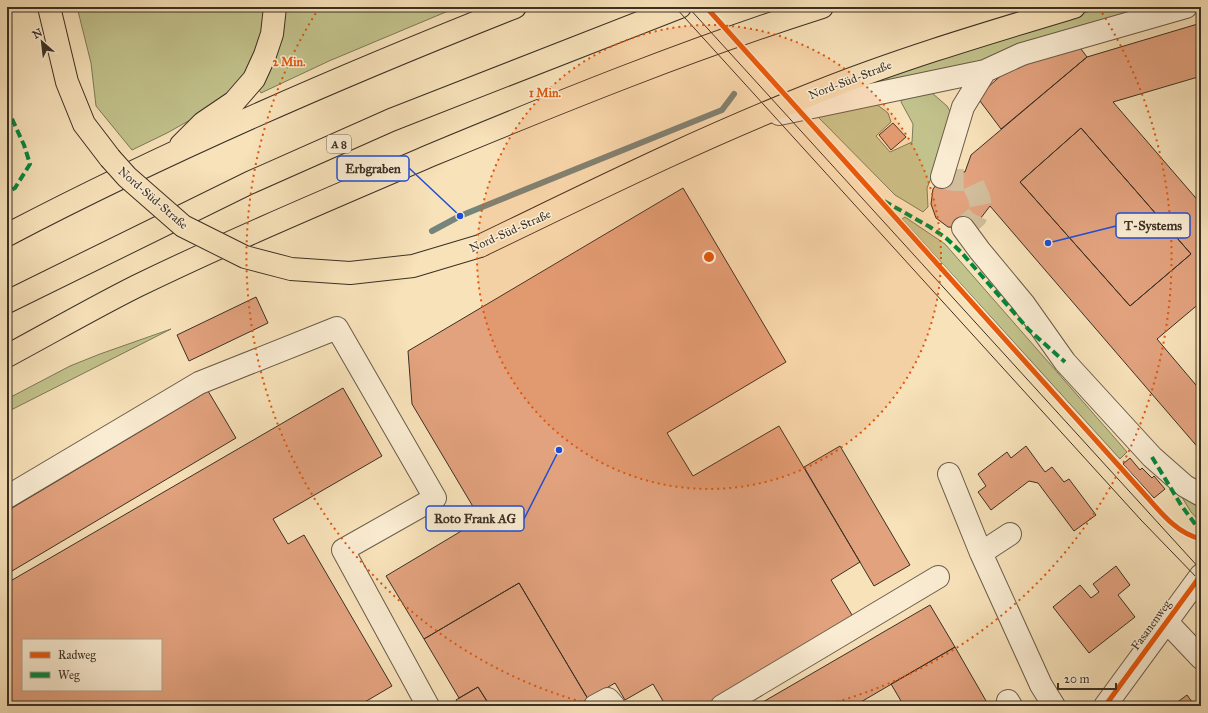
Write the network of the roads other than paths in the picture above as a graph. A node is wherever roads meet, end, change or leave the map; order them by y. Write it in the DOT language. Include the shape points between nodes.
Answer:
graph roads {
  1 [pos="49,7"];
  2 [pos="275,7"];
  3 [pos="515,7"];
  4 [pos="680,7"];
  5 [pos="822,7"];
  6 [pos="1074,7"];
  7 [pos="1186,7"];
  8 [pos="1200,7"];
  9 [pos="1201,10"];
  10 [pos="985,71"];
  11 [pos="750,119"];
  12 [pos="172,154"];
  13 [pos="942,177"];
  14 [pos="963,228"];
  15 [pos="7,235"];
  16 [pos="7,302"];
  17 [pos="7,356"];
  18 [pos="949,474"];
  19 [pos="1201,495"];
  20 [pos="7,497"];
  21 [pos="1010,534"];
  22 [pos="981,553"];
  23 [pos="1201,575"];
  24 [pos="938,577"];
  25 [pos="1166,621"];
  26 [pos="1201,658"];
  27 [pos="428,706"];
  28 [pos="595,706"];
  29 [pos="614,706"];
  30 [pos="722,706"];
  31 [pos="1054,706"];
  32 [pos="1105,706"];
  1 -- 11 [label="main road, Nord-Süd-Straße, bridge" via="68,82 84,124 127,177 183,226 245,257 291,269 350,273 413,266 480,246"];
  2 -- 12 [label="main road" via="272,34 254,79 234,102 203,123"];
  3 -- 12 [label="main road" via="406,50"];
  4 -- 16 [label="main road, A 8" via="384,123 249,183"];
  5 -- 17 [label="main road" via="692,51 571,97 362,185 135,287"];
  6 -- 11 [label="main road, Nord-Süd-Straße" via="877,69"];
  7 -- 10 [label="street" via="1022,54"];
  8 -- 9 [label="street"];
  10 -- 11 [label="street"];
  10 -- 13 [label="street" via="962,107"];
  12 -- 15 [label="main road"];
  14 -- 19 [label="street" via="1024,304 1065,362 1152,457 1185,486"];
  18 -- 22 [label="street"];
  20 -- 27 [label="street" via="199,382 337,328 435,498 343,550"];
  21 -- 22 [label="street"];
  22 -- 31 [label="street" via="1041,685"];
  23 -- 25 [label="street, Fasanenweg"];
  24 -- 30 [label="street"];
  25 -- 26 [label="street"];
  25 -- 32 [label="street, Fasanenweg"];
  28 -- 29 [label="street" via="608,699"];
}
